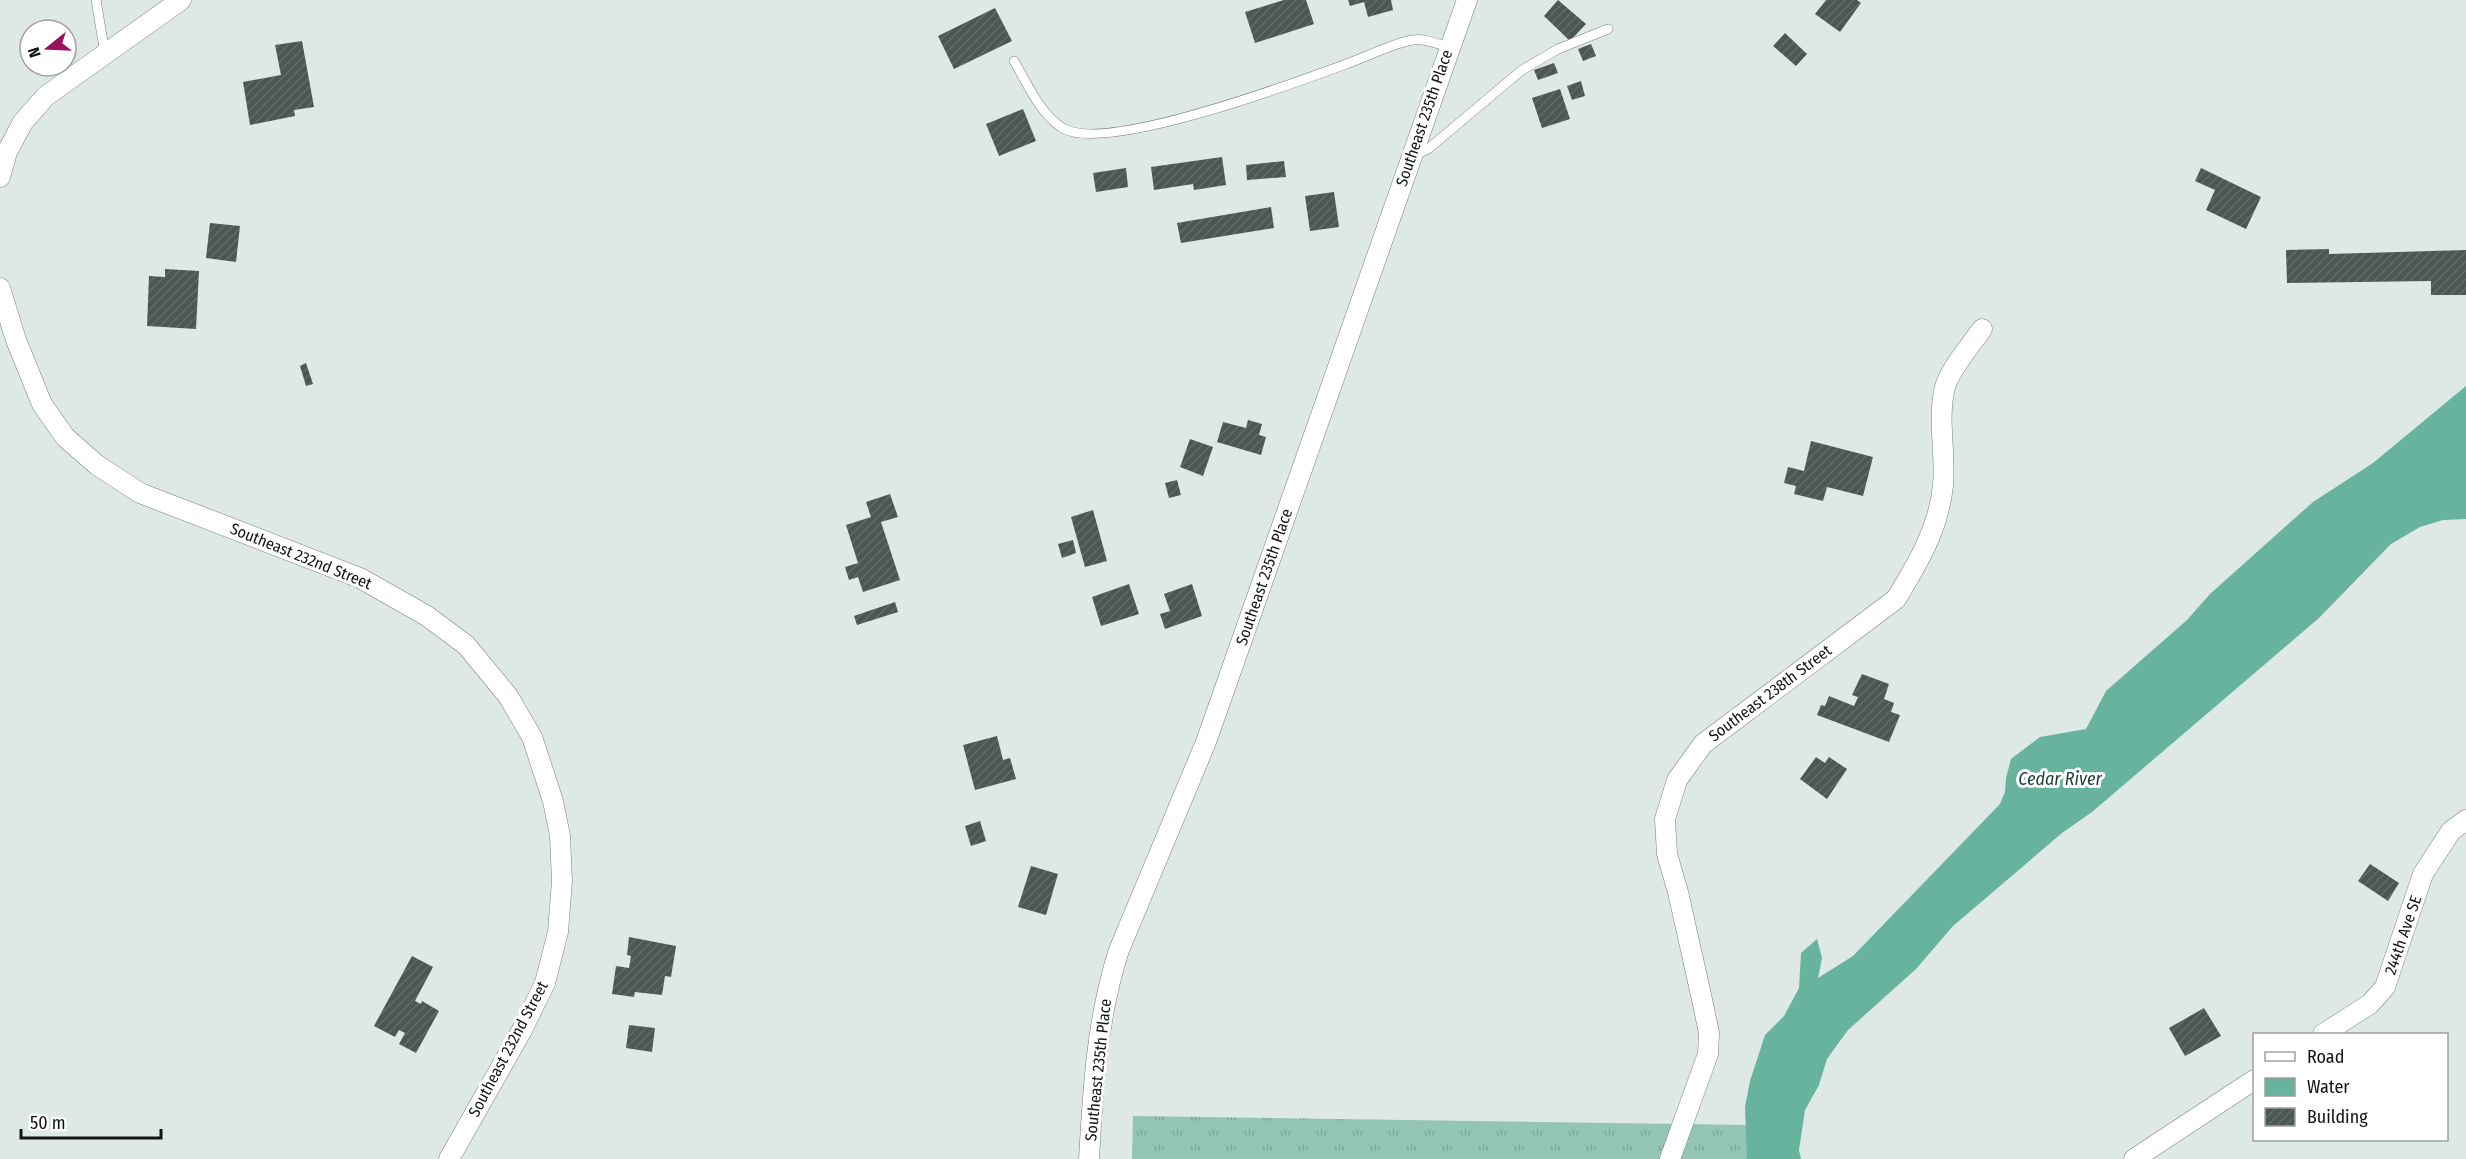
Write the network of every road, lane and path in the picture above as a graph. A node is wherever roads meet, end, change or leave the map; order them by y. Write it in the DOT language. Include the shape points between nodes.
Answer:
graph roads {
  1 [pos="96,0"];
  2 [pos="181,0"];
  3 [pos="1467,0"];
  4 [pos="1608,29"];
  5 [pos="1449,47"];
  6 [pos="105,54"];
  7 [pos="1014,61"];
  8 [pos="1411,157"];
  9 [pos="0,177"];
  10 [pos="0,288"];
  11 [pos="1982,329"];
  12 [pos="2466,820"];
  13 [pos="2326,1033"];
  14 [pos="2253,1081"];
  15 [pos="449,1159"];
  16 [pos="1089,1159"];
  17 [pos="1670,1159"];
  18 [pos="2134,1159"];
  1 -- 6 [label="lane"];
  2 -- 6 [label="street"];
  3 -- 5 [label="street, Southeast 235th Place"];
  4 -- 8 [label="lane" via="1558,49 1522,70 1428,149"];
  5 -- 7 [label="lane" via="1413,40 1229,104 1128,131 1094,135 1062,128 1033,95"];
  5 -- 8 [label="street, Southeast 235th Place"];
  6 -- 9 [label="street" via="46,96 23,122 7,152"];
  8 -- 16 [label="street, Southeast 235th Place" via="1206,742 1108,984 1099,1032"];
  10 -- 15 [label="street, Southeast 232nd Street" via="42,404 65,437 97,465 140,493 360,578 427,616 466,645 508,696 532,737 560,836 558,932 545,983"];
  11 -- 17 [label="street, Southeast 238th Street" via="1945,386 1941,431 1943,484 1931,538 1896,599 1703,744 1677,780 1665,819 1667,854 1703,1004 1708,1054"];
  12 -- 13 [label="street, 244th Ave SE" via="2451,831 2423,874 2385,987 2370,1004"];
  14 -- 18 [label="street"];
}
